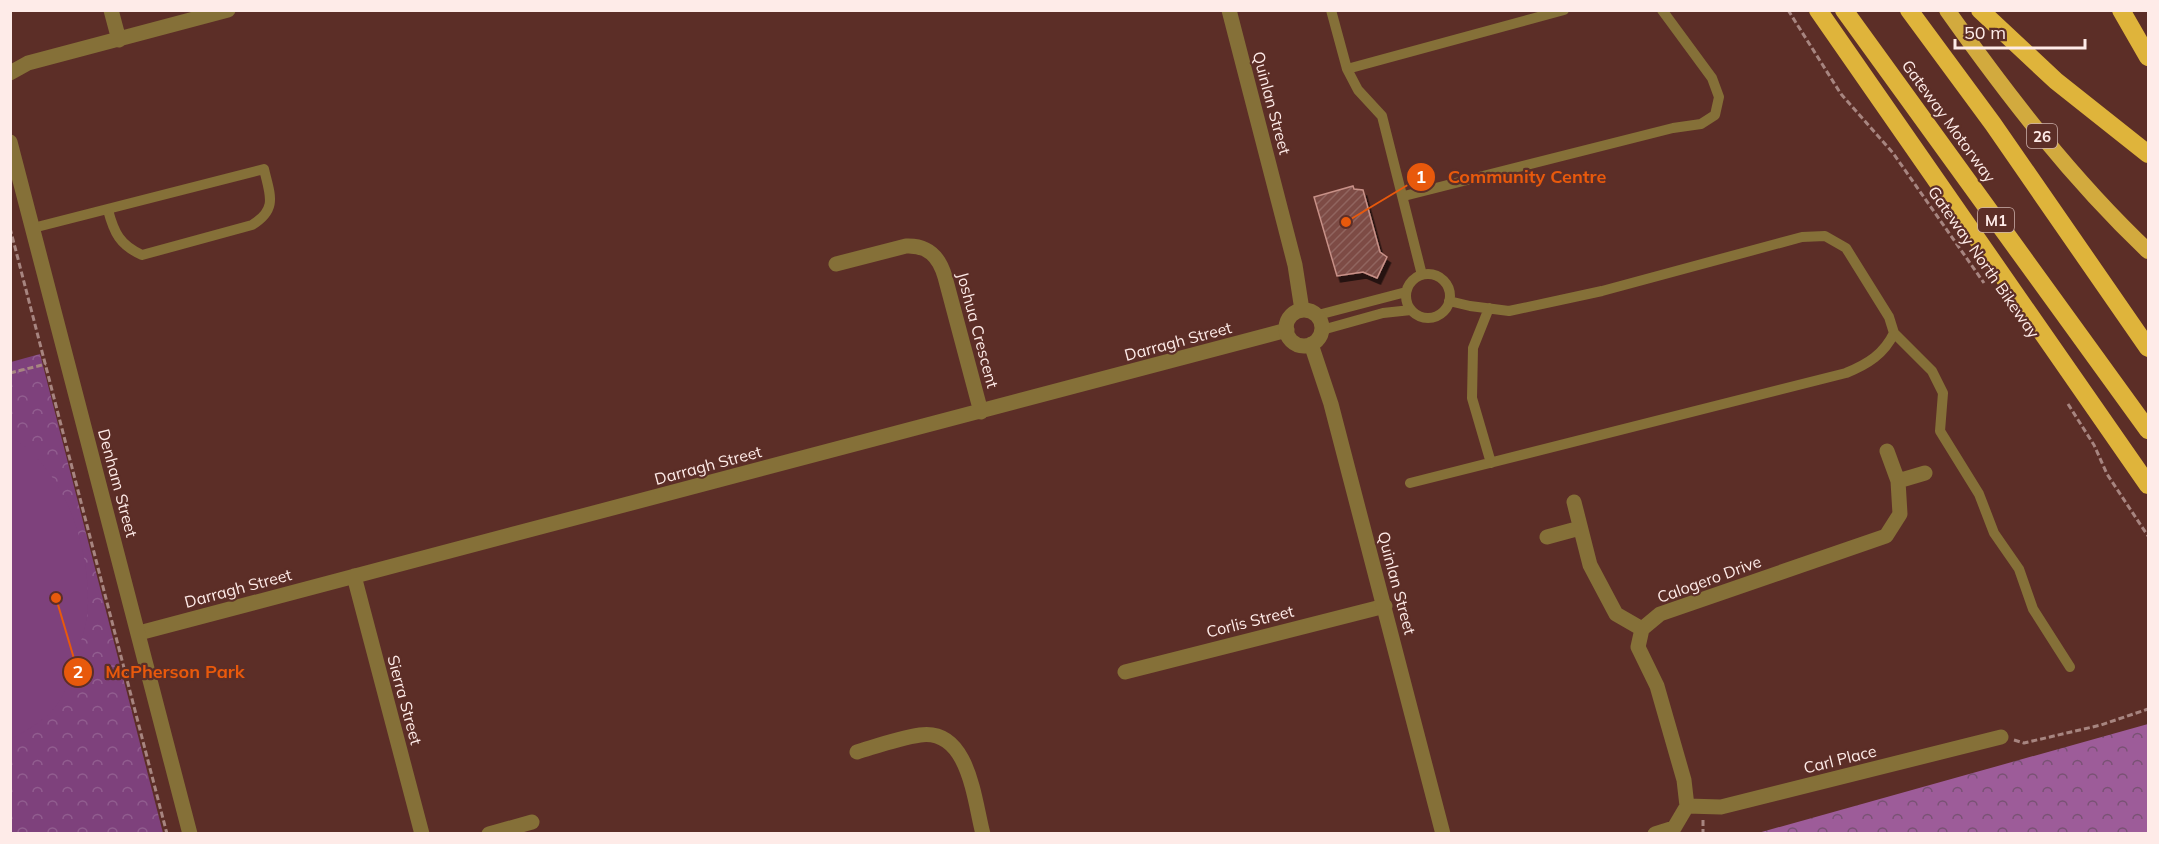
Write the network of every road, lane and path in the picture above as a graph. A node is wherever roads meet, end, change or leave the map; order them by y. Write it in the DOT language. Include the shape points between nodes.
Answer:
graph roads {
  1 [pos="111,10"];
  2 [pos="228,10"];
  3 [pos="1229,10"];
  4 [pos="1331,10"];
  5 [pos="1564,10"];
  6 [pos="1662,10"];
  7 [pos="1788,10"];
  8 [pos="1818,10"];
  9 [pos="1844,10"];
  10 [pos="1909,10"];
  11 [pos="1947,10"];
  12 [pos="1980,10"];
  13 [pos="2121,10"];
  14 [pos="119,40"];
  15 [pos="2148,57"];
  16 [pos="1347,69"];
  17 [pos="10,73"];
  18 [pos="10,142"];
  19 [pos="2148,154"];
  20 [pos="1404,196"];
  21 [pos="108,210"];
  22 [pos="10,228"];
  23 [pos="33,228"];
  24 [pos="2148,251"];
  25 [pos="836,264"];
  26 [pos="1422,275"];
  27 [pos="1988,288"];
  28 [pos="1406,292"];
  29 [pos="1449,301"];
  30 [pos="1489,308"];
  31 [pos="1302,310"];
  32 [pos="1411,310"];
  33 [pos="1320,323"];
  34 [pos="1287,330"];
  35 [pos="1894,333"];
  36 [pos="1311,344"];
  37 [pos="2148,348"];
  38 [pos="46,364"];
  39 [pos="10,373"];
  40 [pos="2067,403"];
  41 [pos="981,412"];
  42 [pos="2148,430"];
  43 [pos="1887,451"];
  44 [pos="1491,463"];
  45 [pos="1925,473"];
  46 [pos="1898,481"];
  47 [pos="1410,483"];
  48 [pos="2148,485"];
  49 [pos="1574,502"];
  50 [pos="1580,528"];
  51 [pos="2148,536"];
  52 [pos="1547,537"];
  53 [pos="354,576"];
  54 [pos="1385,606"];
  55 [pos="1642,629"];
  56 [pos="139,633"];
  57 [pos="2070,667"];
  58 [pos="1125,672"];
  59 [pos="2148,709"];
  60 [pos="2001,737"];
  61 [pos="857,752"];
  62 [pos="1687,806"];
  63 [pos="532,822"];
  64 [pos="167,834"];
  65 [pos="190,834"];
  66 [pos="423,834"];
  67 [pos="489,834"];
  68 [pos="982,834"];
  69 [pos="1443,834"];
  70 [pos="1655,834"];
  1 -- 14 [label="street"];
  2 -- 14 [label="street"];
  3 -- 31 [label="street, Quinlan Street" via="1295,265"];
  4 -- 16 [label="lane"];
  5 -- 16 [label="lane"];
  6 -- 20 [label="lane" via="1712,78 1719,97 1715,115 1701,124"];
  7 -- 27 [label="path, Gateway North Bikeway" via="1840,94 1893,153"];
  8 -- 48 [label="highway"];
  9 -- 42 [label="highway, Gateway Motorway / M1"];
  10 -- 37 [label="highway, Gateway Motorway"];
  11 -- 24 [label="highway, 26" via="2021,111 2088,191"];
  12 -- 19 [label="highway" via="2048,75"];
  13 -- 15 [label="highway"];
  14 -- 17 [label="street" via="28,63"];
  16 -- 20 [label="lane" via="1358,90 1382,116"];
  18 -- 23 [label="street, Denham Street"];
  20 -- 26 [label="lane"];
  21 -- 21 [label="lane" via="264,169 270,194 265,217 252,225 142,255 120,241"];
  21 -- 23 [label="lane"];
  22 -- 38 [label="path"];
  23 -- 56 [label="street, Denham Street"];
  25 -- 41 [label="street, Joshua Crescent" via="906,246 916,246 934,255 943,270"];
  26 -- 28 [label="lane" via="1412,281"];
  26 -- 29 [label="lane" via="1443,280"];
  28 -- 32 [label="lane"];
  28 -- 33 [label="lane"];
  29 -- 30 [label="lane"];
  29 -- 32 [label="lane" via="1442,312 1430,318"];
  30 -- 35 [label="lane" via="1509,310 1602,291 1803,237 1825,237 1846,248 1889,317"];
  30 -- 44 [label="lane" via="1473,348 1472,398"];
  31 -- 33 [label="street"];
  31 -- 34 [label="street" via="1288,319"];
  32 -- 33 [label="lane"];
  33 -- 36 [label="street" via="1317,341"];
  34 -- 36 [label="street" via="1295,343"];
  34 -- 41 [label="street, Darragh Street"];
  35 -- 44 [label="lane" via="1888,346 1868,364 1846,373"];
  35 -- 57 [label="lane" via="1932,371 1943,393 1940,431 1979,494 1994,533 2019,569 2032,609"];
  36 -- 54 [label="street, Quinlan Street"];
  38 -- 39 [label="path"];
  38 -- 64 [label="path"];
  40 -- 51 [label="path"];
  41 -- 53 [label="street, Darragh Street"];
  43 -- 46 [label="street, Calogero Drive"];
  44 -- 47 [label="lane"];
  45 -- 46 [label="street"];
  46 -- 55 [label="street, Calogero Drive" via="1900,514 1886,536 1660,614"];
  49 -- 50 [label="street"];
  50 -- 52 [label="street"];
  50 -- 55 [label="street" via="1590,565 1616,614"];
  53 -- 56 [label="street, Darragh Street"];
  53 -- 66 [label="street, Sierra Street"];
  54 -- 58 [label="street, Corlis Street"];
  54 -- 69 [label="street, Quinlan Street"];
  55 -- 62 [label="street" via="1638,647 1657,686 1684,780"];
  56 -- 65 [label="street, Denham Street"];
  59 -- 60 [label="path" via="2102,725 2024,743"];
  60 -- 62 [label="street, Carl Place" via="1721,807"];
  61 -- 68 [label="street" via="920,735 935,735 948,741 959,752 965,767"];
  62 -- 70 [label="street" via="1674,828"];
  63 -- 67 [label="street"];
}
